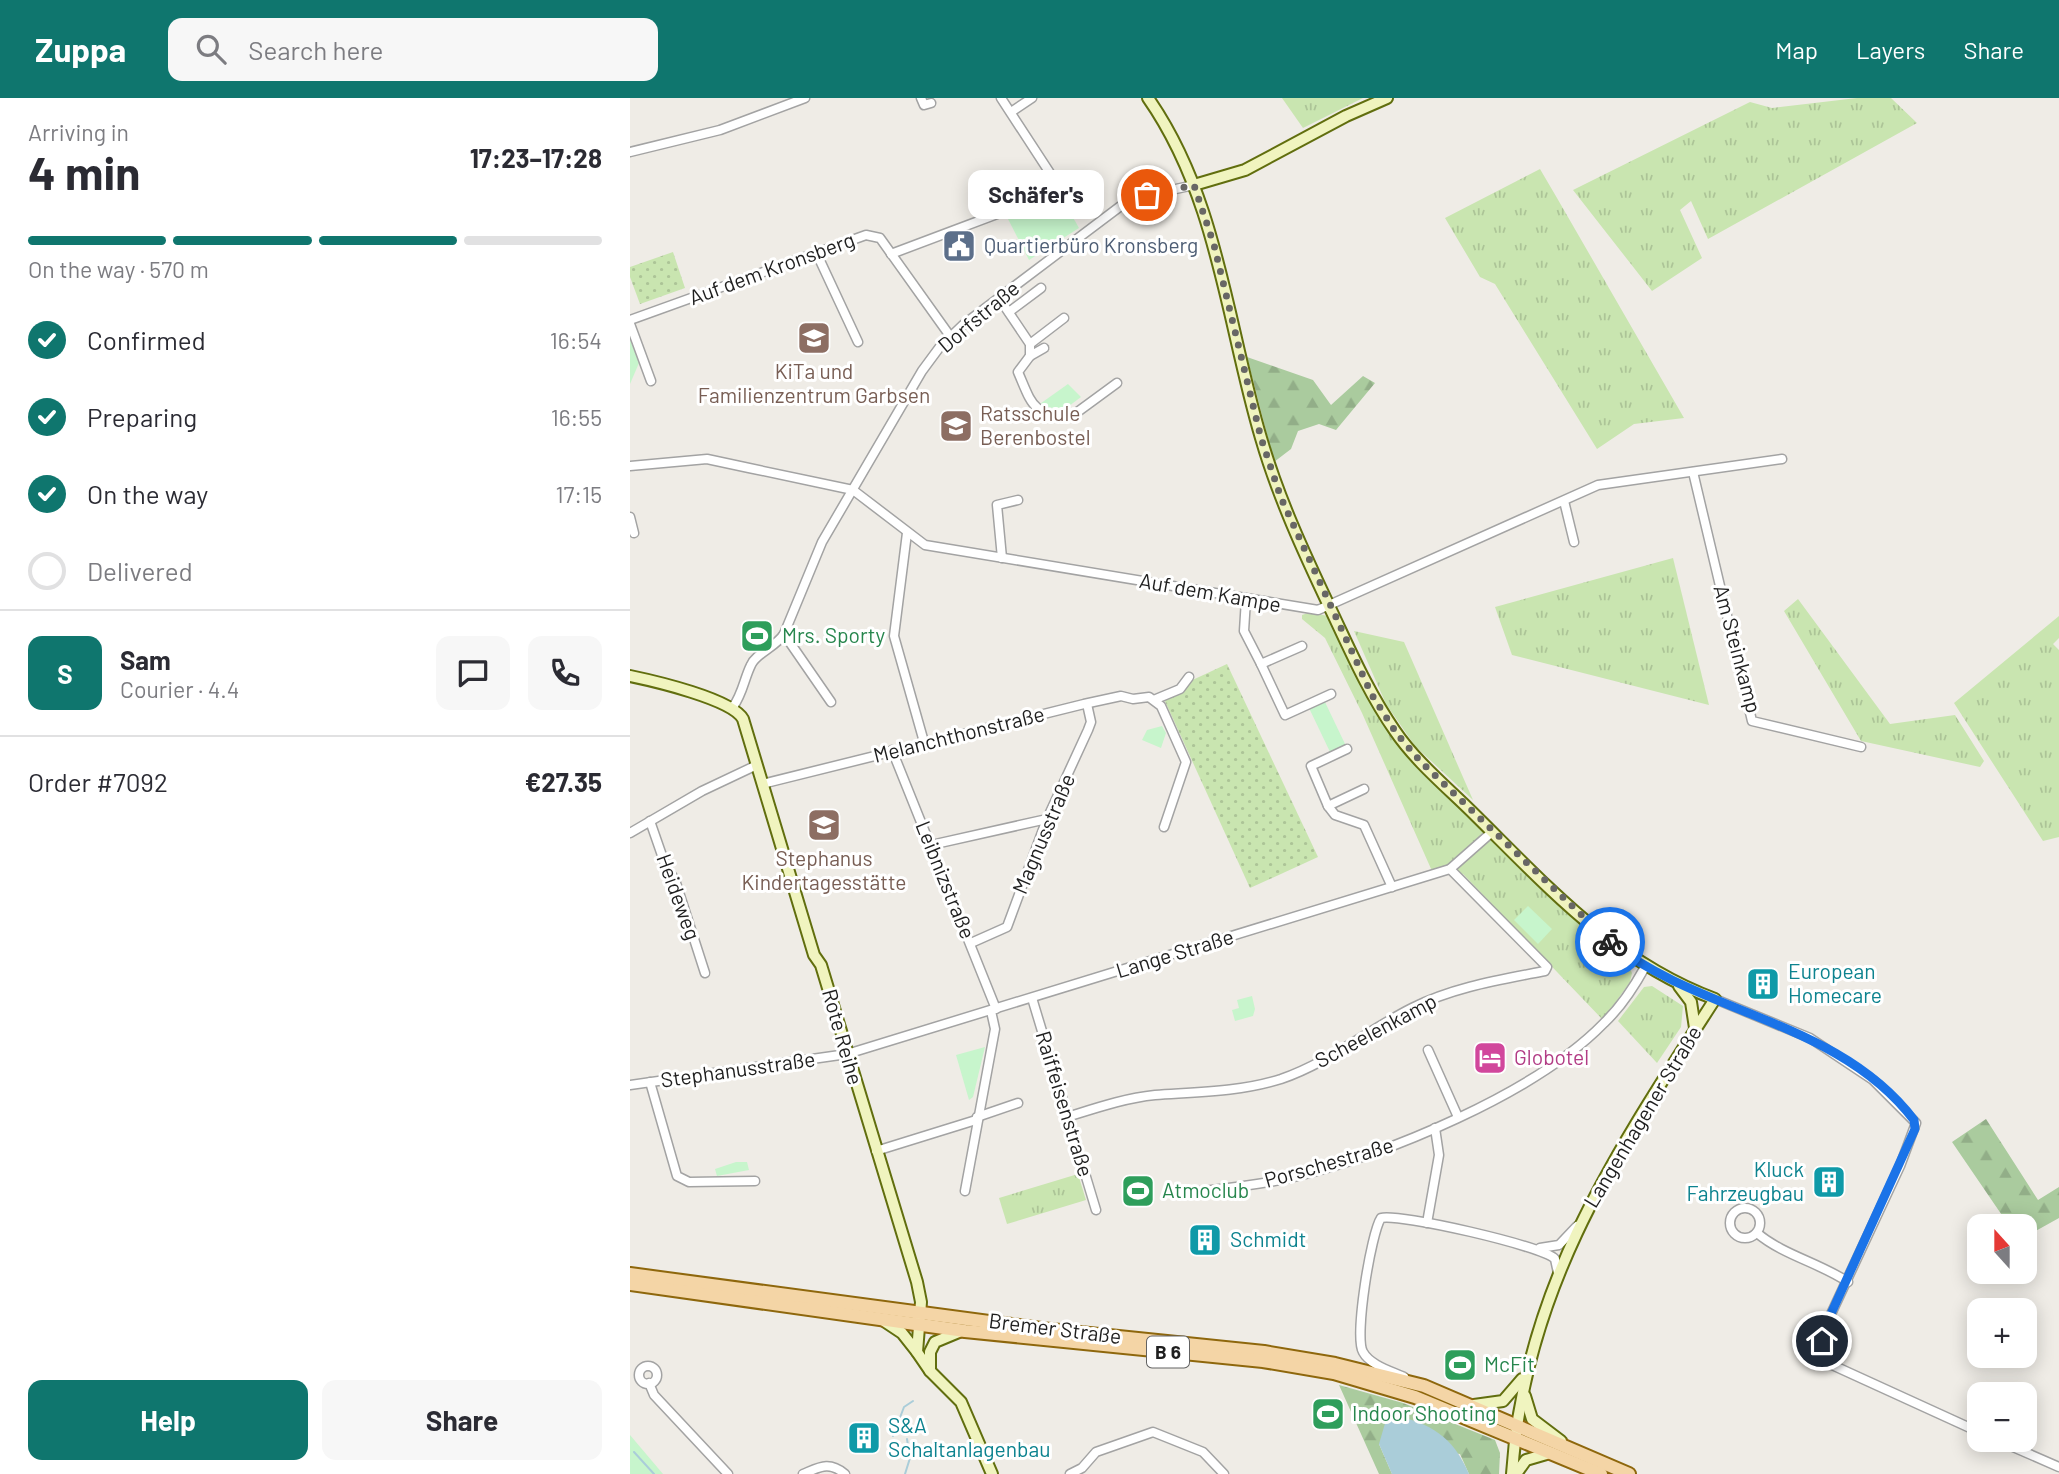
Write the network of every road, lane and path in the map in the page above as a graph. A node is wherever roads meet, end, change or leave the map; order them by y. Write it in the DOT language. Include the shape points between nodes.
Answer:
graph roads {
  1 [pos="921,98"];
  2 [pos="1001,98"];
  3 [pos="1032,98"];
  4 [pos="1148,98"];
  5 [pos="1387,98"];
  6 [pos="802,99"];
  7 [pos="931,103"];
  8 [pos="1011,112"];
  9 [pos="630,152"];
  10 [pos="1194,185"];
  11 [pos="816,253"];
  12 [pos="891,254"];
  13 [pos="1041,288"];
  14 [pos="999,298"];
  15 [pos="1009,312"];
  16 [pos="1064,318"];
  17 [pos="630,322"];
  18 [pos="950,336"];
  19 [pos="858,342"];
  20 [pos="1030,344"];
  21 [pos="1044,348"];
  22 [pos="1030,356"];
  23 [pos="651,381"];
  24 [pos="1117,383"];
  25 [pos="1782,459"];
  26 [pos="630,466"];
  27 [pos="1693,472"];
  28 [pos="853,490"];
  29 [pos="1018,500"];
  30 [pos="1564,501"];
  31 [pos="630,517"];
  32 [pos="634,533"];
  33 [pos="907,533"];
  34 [pos="1574,542"];
  35 [pos="1002,558"];
  36 [pos="1247,599"];
  37 [pos="1330,606"];
  38 [pos="784,634"];
  39 [pos="1302,646"];
  40 [pos="1261,663"];
  41 [pos="630,676"];
  42 [pos="1189,677"];
  43 [pos="1331,694"];
  44 [pos="1156,699"];
  45 [pos="831,702"];
  46 [pos="1087,704"];
  47 [pos="733,707"];
  48 [pos="924,742"];
  49 [pos="1861,747"];
  50 [pos="1347,749"];
  51 [pos="892,750"];
  52 [pos="757,765"];
  53 [pos="762,784"];
  54 [pos="1364,789"];
  55 [pos="1328,806"];
  56 [pos="1047,819"];
  57 [pos="650,821"];
  58 [pos="1164,827"];
  59 [pos="630,832"];
  60 [pos="1492,832"];
  61 [pos="931,845"];
  62 [pos="1450,869"];
  63 [pos="1392,887"];
  64 [pos="971,943"];
  65 [pos="1645,967"];
  66 [pos="705,973"];
  67 [pos="1677,984"];
  68 [pos="1032,998"];
  69 [pos="1714,999"];
  70 [pos="993,1010"];
  71 [pos="1695,1028"];
  72 [pos="1428,1049"];
  73 [pos="846,1054"];
  74 [pos="650,1082"];
  75 [pos="630,1085"];
  76 [pos="1018,1103"];
  77 [pos="1067,1117"];
  78 [pos="1458,1117"];
  79 [pos="977,1118"];
  80 [pos="1435,1128"];
  81 [pos="876,1151"];
  82 [pos="755,1181"];
  83 [pos="965,1191"];
  84 [pos="1195,1192"];
  85 [pos="1096,1210"];
  86 [pos="1427,1223"];
  87 [pos="1579,1223"];
  88 [pos="1757,1233"];
  89 [pos="1537,1248"];
  90 [pos="1558,1273"];
  91 [pos="630,1275"];
  92 [pos="1848,1282"];
  93 [pos="630,1284"];
  94 [pos="919,1318"];
  95 [pos="880,1319"];
  96 [pos="1830,1320"];
  97 [pos="965,1331"];
  98 [pos="1822,1341"];
  99 [pos="1832,1341"];
  100 [pos="917,1352"];
  101 [pos="1839,1358"];
  102 [pos="1830,1364"];
  103 [pos="930,1371"];
  104 [pos="1848,1373"];
  105 [pos="1524,1377"];
  106 [pos="649,1383"];
  107 [pos="1424,1386"];
  108 [pos="1474,1405"];
  109 [pos="1967,1427"];
  110 [pos="1516,1430"];
  111 [pos="1572,1448"];
  112 [pos="2025,1452"];
  113 [pos="1553,1453"];
  114 [pos="2059,1467"];
  115 [pos="728,1474"];
  116 [pos="803,1474"];
  117 [pos="845,1474"];
  118 [pos="992,1474"];
  119 [pos="1070,1474"];
  120 [pos="1224,1474"];
  121 [pos="1514,1474"];
  122 [pos="1601,1474"];
  123 [pos="1629,1474"];
  1 -- 7 [label="street" via="923,105"];
  2 -- 8 [label="street"];
  3 -- 8 [label="street"];
  4 -- 10 [label="street"];
  5 -- 10 [label="street, Dorfstraße" via="1245,170"];
  6 -- 9 [label="street" via="720,130"];
  8 -- 12 [label="street" via="1061,190"];
  10 -- 14 [label="street, Dorfstraße" via="1122,205"];
  10 -- 37 [label="street" via="1214,245 1261,438 1281,498"];
  11 -- 12 [label="street, Auf dem Kronsberg" via="866,235 880,239"];
  11 -- 17 [label="street, Auf dem Kronsberg"];
  11 -- 19 [label="street"];
  12 -- 18 [label="street, Auf dem Kronsberg"];
  13 -- 15 [label="street"];
  14 -- 15 [label="street"];
  14 -- 18 [label="street, Dorfstraße"];
  15 -- 20 [label="street"];
  16 -- 20 [label="street"];
  17 -- 23 [label="street"];
  18 -- 28 [label="street, Dorfstraße" via="922,371"];
  20 -- 22 [label="street"];
  21 -- 22 [label="street"];
  22 -- 24 [label="street" via="1018,372 1032,405 1042,414 1072,416"];
  25 -- 27 [label="street, Auf dem Kampe"];
  26 -- 28 [label="street" via="707,459"];
  27 -- 30 [label="street, Auf dem Kampe" via="1605,483"];
  27 -- 49 [label="street, Am Steinkamp" via="1752,721"];
  28 -- 33 [label="street, Auf dem Kampe"];
  28 -- 38 [label="street, Dorfstraße" via="822,542"];
  29 -- 35 [label="street" via="997,505"];
  30 -- 34 [label="street"];
  30 -- 37 [label="street, Auf dem Kampe"];
  31 -- 32 [label="street"];
  33 -- 35 [label="street, Auf dem Kampe" via="925,545"];
  33 -- 48 [label="street" via="894,636"];
  35 -- 36 [label="street, Auf dem Kampe"];
  36 -- 37 [label="street, Auf dem Kampe" via="1318,610"];
  36 -- 40 [label="street" via="1244,631"];
  37 -- 60 [label="street" via="1372,695 1397,734"];
  38 -- 45 [label="street"];
  38 -- 47 [label="street, Dorfstraße" via="751,663"];
  39 -- 40 [label="street"];
  40 -- 43 [label="street" via="1285,715"];
  41 -- 47 [label="street"];
  42 -- 44 [label="street" via="1180,689"];
  44 -- 46 [label="street, Melanchthonstraße" via="1121,696"];
  44 -- 58 [label="street" via="1186,762"];
  46 -- 48 [label="street, Melanchthonstraße"];
  46 -- 56 [label="street, Magnusstraße" via="1091,722"];
  47 -- 52 [label="street, Rote Reihe" via="743,719"];
  48 -- 51 [label="street, Melanchthonstraße"];
  50 -- 55 [label="street" via="1311,766"];
  51 -- 53 [label="street, Melanchthonstraße"];
  51 -- 61 [label="street, Leibnizstraße"];
  52 -- 53 [label="street, Rote Reihe"];
  52 -- 57 [label="street"];
  53 -- 73 [label="street, Rote Reihe"];
  54 -- 55 [label="street"];
  55 -- 63 [label="street" via="1335,816 1364,825"];
  56 -- 61 [label="street"];
  56 -- 64 [label="street, Magnusstraße" via="1007,927"];
  57 -- 59 [label="street"];
  57 -- 66 [label="street, Heideweg" via="676,880"];
  60 -- 62 [label="street, Lange Straße"];
  60 -- 65 [label="street" via="1603,937"];
  61 -- 64 [label="street, Leibnizstraße"];
  62 -- 63 [label="street, Lange Straße"];
  62 -- 77 [label="street, Scheelenkamp" via="1548,967 1545,971 1481,983 1427,1000 1323,1060 1282,1078 1217,1093 1121,1101"];
  63 -- 68 [label="street, Lange Straße"];
  64 -- 70 [label="street, Leibnizstraße"];
  65 -- 67 [label="street"];
  65 -- 78 [label="street, Porschestraße" via="1621,1005 1586,1040 1524,1082"];
  67 -- 69 [label="street"];
  67 -- 71 [label="street" via="1691,1002"];
  68 -- 70 [label="street, Lange Straße"];
  68 -- 77 [label="street, Raiffeisenstraße"];
  69 -- 71 [label="street, Langenhagener Straße"];
  69 -- 92 [label="street" via="1810,1038 1873,1080 1916,1123"];
  70 -- 73 [label="street, Lange Straße"];
  70 -- 79 [label="street, Leibnizstraße" via="995,1029"];
  71 -- 87 [label="street, Langenhagener Straße" via="1628,1133"];
  72 -- 78 [label="street"];
  73 -- 74 [label="street, Stephanusstraße"];
  73 -- 81 [label="street, Rote Reihe"];
  74 -- 75 [label="street, Stephanusstraße"];
  74 -- 82 [label="street" via="677,1176 689,1182"];
  76 -- 79 [label="street"];
  77 -- 85 [label="street, Raiffeisenstraße"];
  78 -- 80 [label="street, Porschestraße"];
  79 -- 81 [label="street"];
  79 -- 83 [label="street, Leibnizstraße"];
  80 -- 84 [label="street, Porschestraße" via="1314,1171"];
  80 -- 86 [label="street" via="1439,1155"];
  81 -- 94 [label="street, Rote Reihe" via="916,1280"];
  86 -- 89 [label="street"];
  86 -- 107 [label="street" via="1389,1216 1377,1224 1360,1329 1361,1348 1371,1361"];
  87 -- 89 [label="street" via="1559,1245"];
  87 -- 90 [label="street, Langenhagener Straße"];
  88 -- 92 [label="street"];
  89 -- 90 [label="street" via="1555,1259"];
  90 -- 105 [label="street, Langenhagener Straße"];
  91 -- 94 [label="main road, Bremer Straße / B 6"];
  92 -- 96 [label="street"];
  93 -- 95 [label="main road, Bremer Straße / B 6"];
  94 -- 95 [label="main road, Bremer Straße / B 6"];
  94 -- 97 [label="main road, Bremer Straße / B 6"];
  94 -- 100 [label="street, Rote Reihe"];
  94 -- 107 [label="main road, Bremer Straße / B 6" via="1264,1352"];
  95 -- 100 [label="street" via="902,1332"];
  96 -- 98 [label="street"];
  96 -- 99 [label="street"];
  97 -- 103 [label="street" via="935,1342"];
  97 -- 110 [label="main road, Bremer Straße / B 6" via="1263,1361 1334,1373"];
  98 -- 99 [label="street"];
  98 -- 102 [label="street" via="1816,1355"];
  99 -- 101 [label="street" via="1840,1350"];
  100 -- 103 [label="street"];
  101 -- 102 [label="street"];
  101 -- 104 [label="street"];
  102 -- 104 [label="street"];
  103 -- 118 [label="street" via="961,1402"];
  104 -- 109 [label="street"];
  105 -- 108 [label="street" via="1503,1401"];
  105 -- 110 [label="street, Langenhagener Straße"];
  105 -- 111 [label="street" via="1531,1416"];
  106 -- 115 [label="street" via="654,1395"];
  107 -- 108 [label="main road, Bremer Straße / B 6"];
  108 -- 110 [label="main road, Bremer Straße / B 6"];
  110 -- 111 [label="main road, Bremer Straße / B 6"];
  110 -- 113 [label="main road, Bremer Straße / B 6"];
  110 -- 121 [label="street, Langenhagener Straße"];
  111 -- 123 [label="main road, Bremer Straße / B 6"];
  112 -- 114 [label="street"];
  113 -- 121 [label="street" via="1526,1460"];
  113 -- 122 [label="main road, Bremer Straße / B 6"];
  116 -- 117 [label="street" via="831,1465"];
  119 -- 120 [label="street" via="1096,1452 1153,1432 1203,1452"];
}
